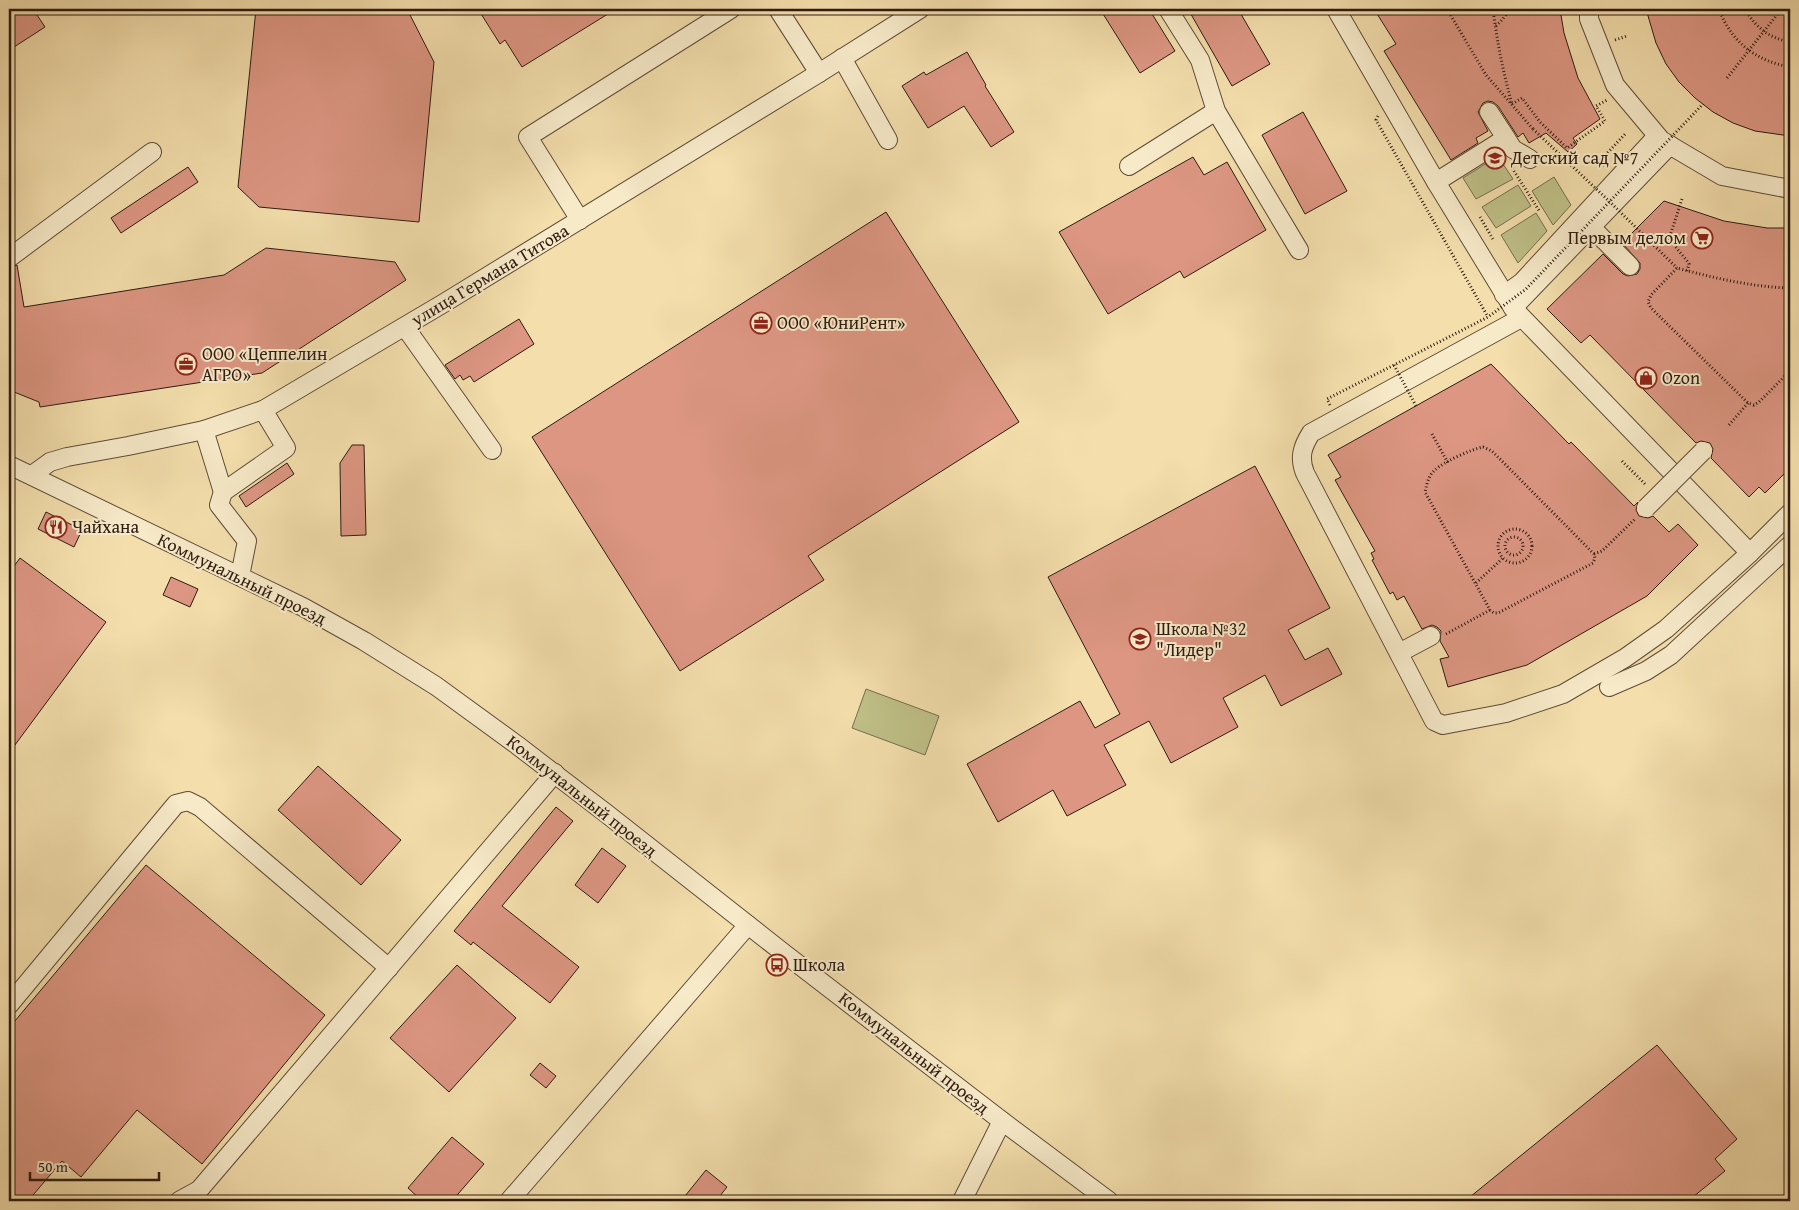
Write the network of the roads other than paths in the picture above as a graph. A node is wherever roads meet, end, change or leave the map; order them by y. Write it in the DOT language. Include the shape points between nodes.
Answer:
graph roads {
  1 [pos="731,9"];
  2 [pos="778,9"];
  3 [pos="920,9"];
  4 [pos="1168,9"];
  5 [pos="1336,9"];
  6 [pos="1589,9"];
  7 [pos="842,58"];
  8 [pos="819,73"];
  9 [pos="1216,111"];
  10 [pos="1489,112"];
  11 [pos="1506,138"];
  12 [pos="888,140"];
  13 [pos="1664,140"];
  14 [pos="152,152"];
  15 [pos="1530,159"];
  16 [pos="1130,166"];
  17 [pos="1436,182"];
  18 [pos="1790,189"];
  19 [pos="580,220"];
  20 [pos="1591,227"];
  21 [pos="1299,250"];
  22 [pos="9,258"];
  23 [pos="1630,266"];
  24 [pos="1512,307"];
  25 [pos="405,327"];
  26 [pos="263,410"];
  27 [pos="204,430"];
  28 [pos="492,450"];
  29 [pos="1703,451"];
  30 [pos="9,465"];
  31 [pos="32,475"];
  32 [pos="223,492"];
  33 [pos="1652,503"];
  34 [pos="1790,513"];
  35 [pos="1790,545"];
  36 [pos="1750,553"];
  37 [pos="240,576"];
  38 [pos="1438,635"];
  39 [pos="1399,654"];
  40 [pos="1609,687"];
  41 [pos="555,774"];
  42 [pos="748,925"];
  43 [pos="388,968"];
  44 [pos="9,1005"];
  45 [pos="1002,1121"];
  46 [pos="179,1201"];
  47 [pos="509,1201"];
  48 [pos="962,1201"];
  49 [pos="1109,1201"];
  1 -- 19 [label="street" via="528,137"];
  2 -- 8 [label="street"];
  3 -- 7 [label="street, улица Германа Титова"];
  4 -- 9 [label="street" via="1200,60"];
  5 -- 17 [label="street"];
  6 -- 13 [label="street" via="1589,19 1615,86"];
  7 -- 8 [label="street, улица Германа Титова"];
  7 -- 12 [label="street"];
  8 -- 19 [label="street, улица Германа Титова"];
  9 -- 16 [label="street"];
  9 -- 21 [label="street"];
  10 -- 11 [label="street"];
  11 -- 15 [label="street" via="1513,149"];
  11 -- 17 [label="street"];
  13 -- 18 [label="street" via="1722,176"];
  13 -- 20 [label="street"];
  13 -- 24 [label="street" via="1522,282"];
  14 -- 22 [label="street"];
  17 -- 24 [label="street"];
  19 -- 25 [label="street, улица Германа Титова"];
  20 -- 23 [label="street"];
  20 -- 24 [label="street"];
  24 -- 36 [label="street"];
  24 -- 39 [label="street" via="1311,433 1305,442 1301,455 1305,473"];
  25 -- 26 [label="street, улица Германа Титова"];
  25 -- 28 [label="street"];
  26 -- 27 [label="street, улица Германа Титова"];
  26 -- 32 [label="street" via="286,448"];
  27 -- 31 [label="street, улица Германа Титова" via="67,457 50,462"];
  27 -- 32 [label="street"];
  29 -- 33 [label="street, bridge"];
  30 -- 31 [label="street, Коммунальный проезд"];
  31 -- 37 [label="street, Коммунальный проезд"];
  32 -- 37 [label="street" via="219,505 247,541"];
  34 -- 36 [label="street"];
  35 -- 40 [label="street" via="1671,655 1646,671"];
  36 -- 39 [label="street" via="1666,629 1626,658 1563,694 1506,713 1438,724"];
  37 -- 41 [label="street, Коммунальный проезд" via="364,641 436,686"];
  38 -- 39 [label="street"];
  41 -- 42 [label="street, Коммунальный проезд"];
  41 -- 43 [label="street"];
  42 -- 45 [label="street, Коммунальный проезд"];
  42 -- 47 [label="street"];
  43 -- 44 [label="street" via="200,807 188,801 176,804"];
  43 -- 46 [label="street" via="199,1190"];
  45 -- 48 [label="street"];
  45 -- 49 [label="street, Коммунальный проезд"];
}
